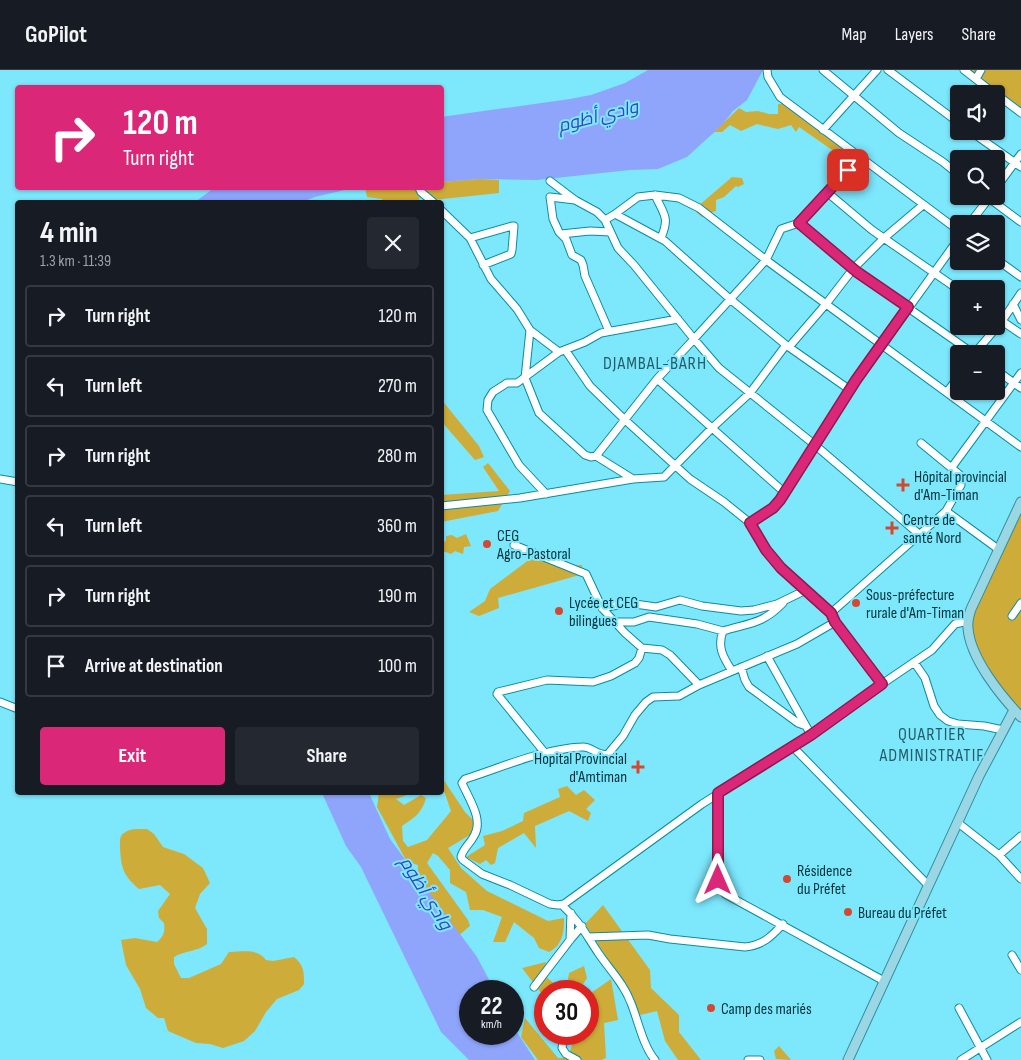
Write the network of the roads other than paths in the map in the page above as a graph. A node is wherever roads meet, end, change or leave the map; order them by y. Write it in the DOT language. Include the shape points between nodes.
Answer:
graph roads {
  1 [pos="767,70"];
  2 [pos="823,70"];
  3 [pos="876,70"];
  4 [pos="888,70"];
  5 [pos="964,70"];
  6 [pos="982,70"];
  7 [pos="976,79"];
  8 [pos="984,85"];
  9 [pos="854,94"];
  10 [pos="1005,101"];
  11 [pos="1021,113"];
  12 [pos="950,116"];
  13 [pos="823,130"];
  14 [pos="983,140"];
  15 [pos="1021,154"];
  16 [pos="859,158"];
  17 [pos="1018,165"];
  18 [pos="950,168"];
  19 [pos="1005,179"];
  20 [pos="550,181"];
  21 [pos="420,190"];
  22 [pos="828,193"];
  23 [pos="655,195"];
  24 [pos="431,200"];
  25 [pos="575,200"];
  26 [pos="923,205"];
  27 [pos="999,205"];
  28 [pos="444,213"];
  29 [pos="615,214"];
  30 [pos="605,220"];
  31 [pos="1021,222"];
  32 [pos="799,223"];
  33 [pos="950,224"];
  34 [pos="610,232"];
  35 [pos="560,234"];
  36 [pos="470,238"];
  37 [pos="661,238"];
  38 [pos="884,238"];
  39 [pos="950,250"];
  40 [pos="766,260"];
  41 [pos="483,265"];
  42 [pos="1005,265"];
  43 [pos="854,269"];
  44 [pos="933,273"];
  45 [pos="1021,277"];
  46 [pos="950,284"];
  47 [pos="1021,293"];
  48 [pos="730,298"];
  49 [pos="826,304"];
  50 [pos="1013,304"];
  51 [pos="908,307"];
  52 [pos="1005,313"];
  53 [pos="678,319"];
  54 [pos="1021,320"];
  55 [pos="1005,323"];
  56 [pos="530,330"];
  57 [pos="609,331"];
  58 [pos="1021,334"];
  59 [pos="694,339"];
  60 [pos="883,345"];
  61 [pos="961,345"];
  62 [pos="787,346"];
  63 [pos="562,352"];
  64 [pos="1021,373"];
  65 [pos="1005,376"];
  66 [pos="525,378"];
  67 [pos="657,379"];
  68 [pos="1014,383"];
  69 [pos="950,388"];
  70 [pos="1021,388"];
  71 [pos="850,390"];
  72 [pos="947,392"];
  73 [pos="750,394"];
  74 [pos="624,419"];
  75 [pos="986,420"];
  76 [pos="712,428"];
  77 [pos="921,443"];
  78 [pos="815,445"];
  79 [pos="1021,447"];
  80 [pos="596,456"];
  81 [pos="674,465"];
  82 [pos="952,467"];
  83 [pos="0,479"];
  84 [pos="632,480"];
  85 [pos="15,482"];
  86 [pos="785,493"];
  87 [pos="546,494"];
  88 [pos="1021,502"];
  89 [pos="444,506"];
  90 [pos="946,511"];
  91 [pos="750,523"];
  92 [pos="920,535"];
  93 [pos="514,544"];
  94 [pos="998,549"];
  95 [pos="806,590"];
  96 [pos="785,601"];
  97 [pos="1021,603"];
  98 [pos="602,608"];
  99 [pos="831,613"];
  100 [pos="1012,616"];
  101 [pos="968,621"];
  102 [pos="615,622"];
  103 [pos="835,622"];
  104 [pos="722,631"];
  105 [pos="642,648"];
  106 [pos="767,656"];
  107 [pos="914,662"];
  108 [pos="741,667"];
  109 [pos="732,671"];
  110 [pos="699,684"];
  111 [pos="882,684"];
  112 [pos="0,702"];
  113 [pos="15,708"];
  114 [pos="1014,710"];
  115 [pos="1021,717"];
  116 [pos="806,726"];
  117 [pos="1003,730"];
  118 [pos="811,735"];
  119 [pos="792,746"];
  120 [pos="545,753"];
  121 [pos="718,793"];
  122 [pos="957,822"];
  123 [pos="1021,836"];
  124 [pos="999,855"];
  125 [pos="1021,879"];
  126 [pos="928,885"];
  127 [pos="564,904"];
  128 [pos="570,913"];
  129 [pos="783,924"];
  130 [pos="582,926"];
  131 [pos="588,937"];
  132 [pos="570,940"];
  133 [pos="1012,955"];
  134 [pos="1021,970"];
  135 [pos="539,980"];
  136 [pos="884,981"];
  137 [pos="959,1008"];
  138 [pos="1021,1022"];
  139 [pos="562,1045"];
  140 [pos="981,1047"];
  141 [pos="577,1060"];
  142 [pos="655,1060"];
  143 [pos="748,1060"];
  144 [pos="760,1060"];
  145 [pos="848,1060"];
  146 [pos="961,1060"];
  147 [pos="987,1060"];
  1 -- 13 [label="street" via="780,97"];
  2 -- 9 [label="street"];
  3 -- 9 [label="street"];
  4 -- 12 [label="street"];
  5 -- 7 [label="street"];
  6 -- 7 [label="street"];
  7 -- 8 [label="street"];
  9 -- 13 [label="street"];
  9 -- 18 [label="street" via="899,133"];
  10 -- 11 [label="street"];
  13 -- 16 [label="street"];
  14 -- 17 [label="street"];
  15 -- 17 [label="street"];
  16 -- 22 [label="street"];
  16 -- 26 [label="street"];
  17 -- 19 [label="street"];
  20 -- 25 [label="street"];
  21 -- 24 [label="street"];
  22 -- 32 [label="street"];
  22 -- 38 [label="street"];
  23 -- 29 [label="street" via="638,196"];
  23 -- 37 [label="street" via="666,220"];
  23 -- 40 [label="street" via="679,198 699,208"];
  25 -- 30 [label="street"];
  25 -- 35 [label="street" via="550,197 553,219"];
  26 -- 33 [label="street"];
  26 -- 38 [label="street"];
  27 -- 31 [label="street"];
  28 -- 36 [label="street"];
  29 -- 30 [label="street"];
  29 -- 37 [label="street"];
  30 -- 34 [label="street"];
  32 -- 40 [label="street" via="781,230"];
  32 -- 43 [label="street"];
  34 -- 35 [label="street"];
  34 -- 53 [label="street" via="618,248"];
  35 -- 57 [label="street" via="566,239 572,255 581,260"];
  36 -- 41 [label="street"];
  36 -- 41 [label="street" via="514,226 512,252"];
  37 -- 48 [label="street"];
  38 -- 43 [label="street"];
  38 -- 44 [label="street"];
  39 -- 44 [label="street"];
  40 -- 48 [label="street"];
  40 -- 49 [label="street"];
  41 -- 56 [label="street"];
  42 -- 45 [label="street"];
  43 -- 49 [label="street"];
  43 -- 51 [label="street"];
  44 -- 46 [label="street"];
  44 -- 51 [label="street"];
  47 -- 50 [label="street"];
  48 -- 59 [label="street"];
  48 -- 62 [label="street"];
  49 -- 60 [label="street"];
  49 -- 62 [label="street"];
  50 -- 52 [label="street"];
  50 -- 54 [label="street"];
  51 -- 60 [label="street"];
  51 -- 61 [label="street"];
  53 -- 57 [label="street"];
  53 -- 59 [label="street"];
  55 -- 58 [label="street"];
  56 -- 63 [label="street"];
  56 -- 66 [label="street"];
  57 -- 63 [label="street"];
  59 -- 67 [label="street"];
  59 -- 73 [label="street" via="719,368"];
  60 -- 71 [label="street"];
  60 -- 72 [label="street"];
  62 -- 71 [label="street"];
  62 -- 73 [label="street"];
  63 -- 66 [label="street"];
  63 -- 74 [label="street" via="590,386"];
  64 -- 68 [label="street"];
  65 -- 68 [label="street"];
  66 -- 80 [label="street" via="539,413 585,454"];
  66 -- 87 [label="street" via="517,383 506,383 493,392 487,410 519,466"];
  67 -- 74 [label="street"];
  67 -- 76 [label="street"];
  68 -- 70 [label="street"];
  68 -- 75 [label="street"];
  69 -- 72 [label="street"];
  71 -- 78 [label="street"];
  72 -- 75 [label="street"];
  73 -- 76 [label="street"];
  73 -- 78 [label="street"];
  74 -- 80 [label="street"];
  74 -- 81 [label="street"];
  75 -- 79 [label="street"];
  75 -- 82 [label="street"];
  76 -- 81 [label="street"];
  76 -- 86 [label="street"];
  77 -- 82 [label="street"];
  78 -- 86 [label="street"];
  78 -- 92 [label="street"];
  80 -- 84 [label="street"];
  81 -- 84 [label="street" via="661,478"];
  81 -- 91 [label="street"];
  82 -- 90 [label="street" via="960,475 961,485"];
  83 -- 85 [label="street"];
  84 -- 87 [label="street"];
  86 -- 91 [label="street" via="777,504"];
  87 -- 89 [label="street"];
  88 -- 94 [label="main road"];
  90 -- 92 [label="street"];
  90 -- 94 [label="street"];
  91 -- 95 [label="street" via="781,568"];
  92 -- 99 [label="street"];
  93 -- 98 [label="street" via="586,574"];
  94 -- 101 [label="main road"];
  95 -- 96 [label="street"];
  95 -- 99 [label="street"];
  96 -- 98 [label="street" via="741,611 680,600 656,607 628,603"];
  96 -- 104 [label="street" via="762,621"];
  97 -- 100 [label="street"];
  98 -- 102 [label="street"];
  99 -- 103 [label="street"];
  101 -- 107 [label="street" via="955,624 932,650"];
  101 -- 114 [label="main road" via="971,645 978,659"];
  102 -- 104 [label="street" via="634,622 650,617"];
  102 -- 105 [label="street"];
  103 -- 106 [label="street" via="797,644"];
  103 -- 111 [label="street"];
  104 -- 109 [label="street" via="719,639 721,655"];
  105 -- 110 [label="street" via="662,650 670,655"];
  105 -- 120 [label="street" via="635,663 593,682 546,680 498,692"];
  106 -- 108 [label="street"];
  106 -- 116 [label="street"];
  107 -- 111 [label="street"];
  107 -- 117 [label="street" via="925,678 940,715 958,724"];
  108 -- 109 [label="street"];
  108 -- 116 [label="street" via="749,686"];
  109 -- 110 [label="street"];
  110 -- 120 [label="street" via="679,696 657,696 646,702 608,754 583,747"];
  111 -- 118 [label="street"];
  112 -- 113 [label="street"];
  114 -- 115 [label="main road"];
  114 -- 117 [label="main road"];
  116 -- 118 [label="street"];
  117 -- 122 [label="main road"];
  118 -- 119 [label="street"];
  119 -- 121 [label="street"];
  119 -- 126 [label="street"];
  120 -- 127 [label="street" via="462,781 478,820 475,836 461,856 482,874 550,904"];
  121 -- 127 [label="street"];
  121 -- 129 [label="street" via="718,880 721,887 733,899"];
  122 -- 124 [label="street"];
  122 -- 126 [label="main road"];
  123 -- 124 [label="street"];
  124 -- 125 [label="street"];
  126 -- 136 [label="main road"];
  127 -- 128 [label="street"];
  128 -- 130 [label="street"];
  128 -- 132 [label="street"];
  129 -- 131 [label="street" via="764,943 745,947 648,935"];
  129 -- 136 [label="street"];
  130 -- 131 [label="street"];
  130 -- 132 [label="street"];
  131 -- 142 [label="street" via="630,1001"];
  132 -- 135 [label="street"];
  133 -- 134 [label="street"];
  136 -- 145 [label="main road"];
  137 -- 140 [label="street"];
  138 -- 140 [label="street"];
  139 -- 141 [label="street" via="566,1054"];
  140 -- 146 [label="street"];
  140 -- 147 [label="street"];
  143 -- 144 [label="street"];
}
